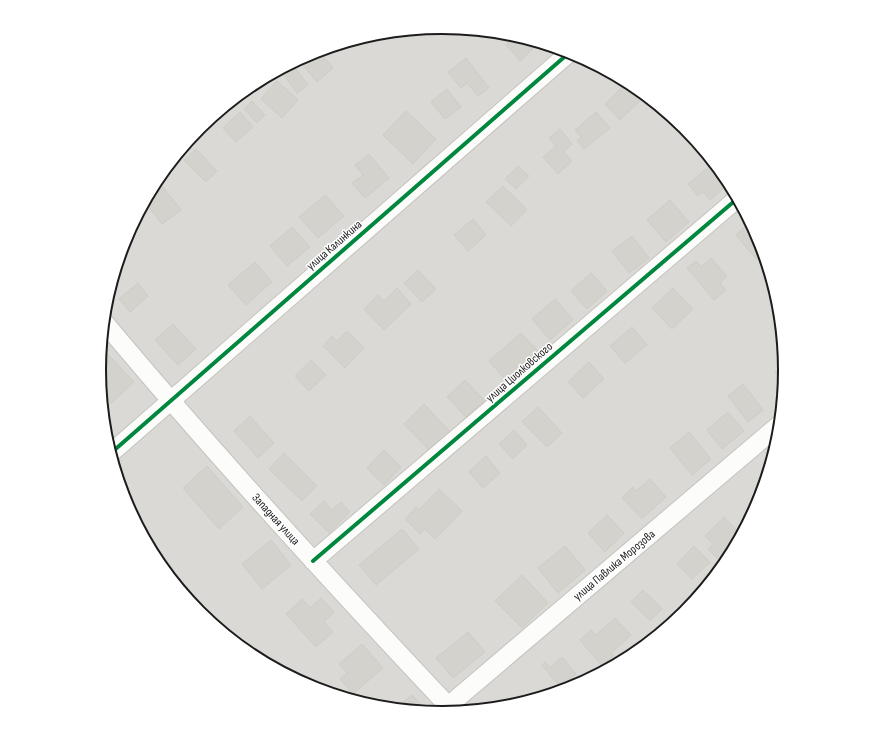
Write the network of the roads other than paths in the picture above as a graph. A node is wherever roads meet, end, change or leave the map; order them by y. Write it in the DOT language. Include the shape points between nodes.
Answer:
graph roads {
  1 [pos="564,57"];
  2 [pos="733,202"];
  3 [pos="109,328"];
  4 [pos="170,401"];
  5 [pos="773,430"];
  6 [pos="116,449"];
  7 [pos="313,561"];
  8 [pos="455,705"];
  9 [pos="448,706"];
  1 -- 4 [label="street, улица Калинкина"];
  2 -- 7 [label="street, улица Циолковского"];
  3 -- 4 [label="street, Западная улица"];
  4 -- 6 [label="street, улица Калинкина"];
  4 -- 7 [label="street, Западная улица"];
  5 -- 8 [label="street, улица Павлика Морозова"];
  7 -- 9 [label="street, Западная улица"];
}
